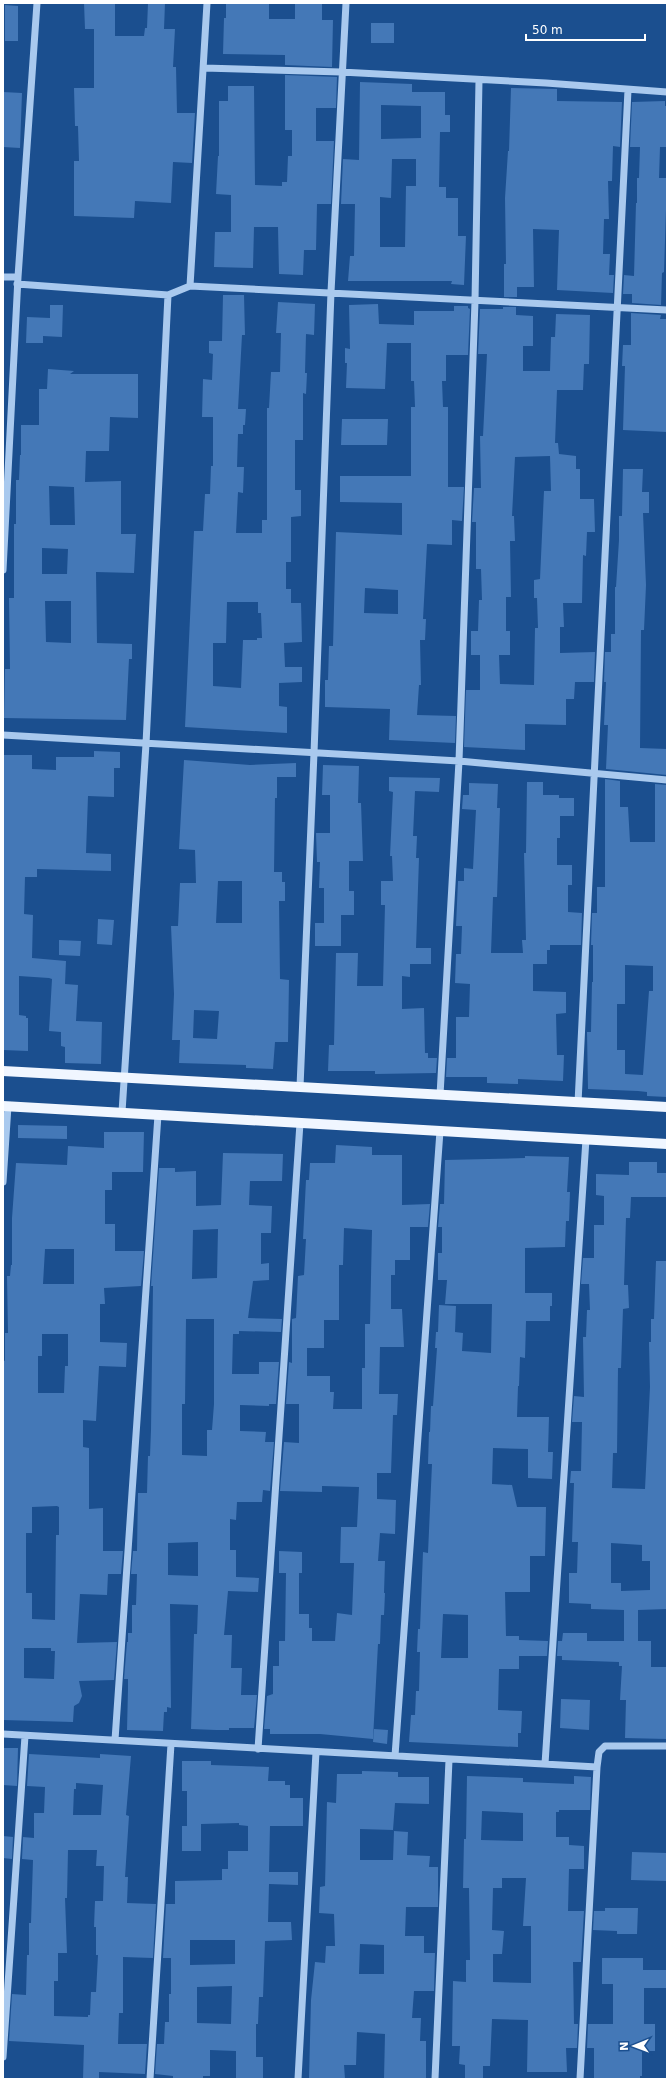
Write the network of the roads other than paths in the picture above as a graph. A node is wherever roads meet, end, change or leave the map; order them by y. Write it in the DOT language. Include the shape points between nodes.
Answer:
graph roads {
  1 [pos="37,3"];
  2 [pos="207,3"];
  3 [pos="346,3"];
  4 [pos="204,68"];
  5 [pos="341,72"];
  6 [pos="479,80"];
  7 [pos="628,90"];
  8 [pos="667,92"];
  9 [pos="3,277"];
  10 [pos="18,280"];
  11 [pos="190,286"];
  12 [pos="331,292"];
  13 [pos="168,295"];
  14 [pos="475,301"];
  15 [pos="616,307"];
  16 [pos="667,310"];
  17 [pos="3,570"];
  18 [pos="3,735"];
  19 [pos="146,744"];
  20 [pos="314,753"];
  21 [pos="459,761"];
  22 [pos="594,774"];
  23 [pos="667,780"];
  24 [pos="3,1071"];
  25 [pos="124,1078"];
  26 [pos="300,1087"];
  27 [pos="440,1095"];
  28 [pos="578,1103"];
  29 [pos="5,1106"];
  30 [pos="667,1107"];
  31 [pos="122,1112"];
  32 [pos="158,1115"];
  33 [pos="300,1123"];
  34 [pos="440,1131"];
  35 [pos="586,1139"];
  36 [pos="667,1144"];
  37 [pos="3,1182"];
  38 [pos="3,1734"];
  39 [pos="25,1736"];
  40 [pos="115,1740"];
  41 [pos="171,1744"];
  42 [pos="667,1746"];
  43 [pos="258,1749"];
  44 [pos="316,1752"];
  45 [pos="395,1756"];
  46 [pos="449,1760"];
  47 [pos="545,1764"];
  48 [pos="597,1767"];
  49 [pos="3,2056"];
  50 [pos="150,2079"];
  51 [pos="298,2079"];
  52 [pos="435,2079"];
  53 [pos="580,2079"];
  1 -- 10 [label="street"];
  2 -- 4 [label="street"];
  3 -- 5 [label="street"];
  4 -- 5 [label="street"];
  4 -- 11 [label="street"];
  5 -- 6 [label="street"];
  5 -- 12 [label="street"];
  6 -- 7 [label="street" via="546,82"];
  6 -- 14 [label="street"];
  7 -- 8 [label="street"];
  7 -- 15 [label="street"];
  9 -- 10 [label="street"];
  10 -- 13 [label="street"];
  10 -- 17 [label="street"];
  11 -- 12 [label="street"];
  11 -- 13 [label="street"];
  12 -- 14 [label="street"];
  12 -- 20 [label="street"];
  13 -- 19 [label="street"];
  14 -- 15 [label="street"];
  14 -- 21 [label="street"];
  15 -- 16 [label="street"];
  15 -- 22 [label="street"];
  18 -- 19 [label="street"];
  19 -- 20 [label="street"];
  19 -- 25 [label="street"];
  20 -- 21 [label="street"];
  20 -- 26 [label="street"];
  21 -- 22 [label="street"];
  21 -- 27 [label="street"];
  22 -- 23 [label="street"];
  22 -- 28 [label="street"];
  24 -- 25 [label="main road"];
  25 -- 26 [label="main road"];
  25 -- 31 [label="street"];
  26 -- 27 [label="main road"];
  27 -- 28 [label="main road"];
  28 -- 30 [label="main road"];
  29 -- 31 [label="main road"];
  29 -- 37 [label="street"];
  31 -- 32 [label="main road"];
  32 -- 33 [label="main road"];
  32 -- 40 [label="street"];
  33 -- 34 [label="main road"];
  33 -- 43 [label="street"];
  34 -- 35 [label="main road"];
  34 -- 45 [label="street"];
  35 -- 36 [label="main road"];
  35 -- 47 [label="street"];
  38 -- 39 [label="street"];
  39 -- 40 [label="street"];
  39 -- 49 [label="street"];
  40 -- 41 [label="street"];
  41 -- 43 [label="street"];
  41 -- 50 [label="street"];
  42 -- 48 [label="street" via="605,1746 599,1752"];
  43 -- 44 [label="street"];
  44 -- 45 [label="street"];
  44 -- 51 [label="street"];
  45 -- 46 [label="street"];
  46 -- 47 [label="street"];
  46 -- 52 [label="street"];
  47 -- 48 [label="street"];
  48 -- 53 [label="street"];
}
